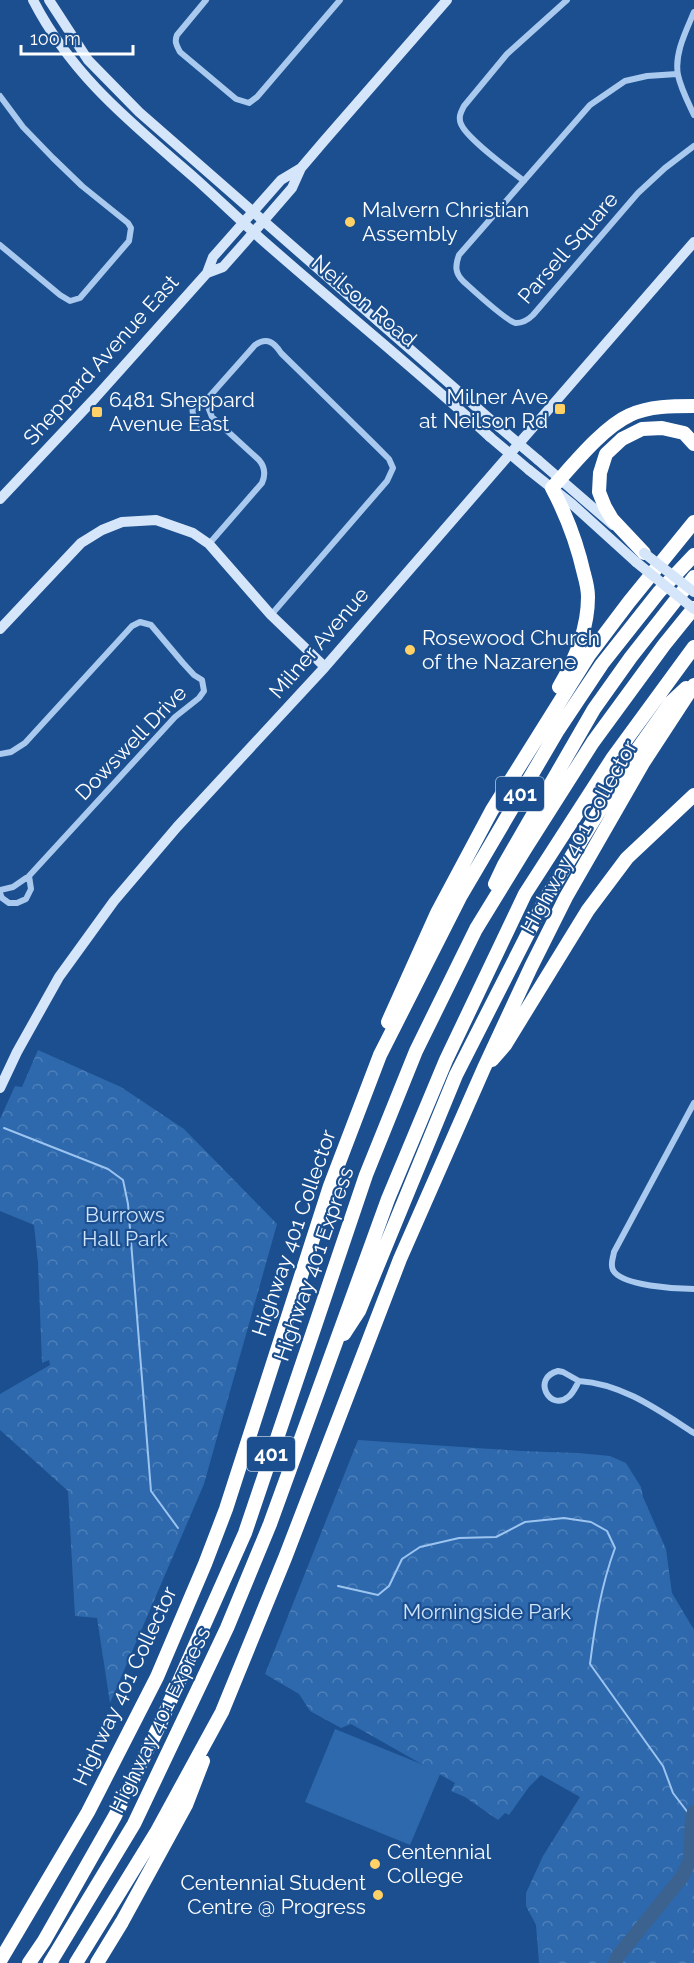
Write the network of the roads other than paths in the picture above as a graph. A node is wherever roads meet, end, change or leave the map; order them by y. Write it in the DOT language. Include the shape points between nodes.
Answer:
graph roads {
  1 [pos="33,0"];
  2 [pos="49,0"];
  3 [pos="206,0"];
  4 [pos="340,0"];
  5 [pos="447,0"];
  6 [pos="567,0"];
  7 [pos="694,12"];
  8 [pos="677,74"];
  9 [pos="0,96"];
  10 [pos="694,115"];
  11 [pos="694,146"];
  12 [pos="301,168"];
  13 [pos="524,181"];
  14 [pos="252,212"];
  15 [pos="263,221"];
  16 [pos="243,222"];
  17 [pos="253,232"];
  18 [pos="694,242"];
  19 [pos="0,245"];
  20 [pos="207,273"];
  21 [pos="346,293"];
  22 [pos="337,304"];
  23 [pos="208,398"];
  24 [pos="694,406"];
  25 [pos="222,425"];
  26 [pos="694,444"];
  27 [pos="556,483"];
  28 [pos="0,499"];
  29 [pos="694,522"];
  30 [pos="209,544"];
  31 [pos="694,555"];
  32 [pos="640,558"];
  33 [pos="694,577"];
  34 [pos="694,592"];
  35 [pos="694,608"];
  36 [pos="271,615"];
  37 [pos="0,629"];
  38 [pos="694,647"];
  39 [pos="325,667"];
  40 [pos="694,683"];
  41 [pos="0,754"];
  42 [pos="694,795"];
  43 [pos="492,810"];
  44 [pos="29,876"];
  45 [pos="0,891"];
  46 [pos="476,929"];
  47 [pos="380,1055"];
  48 [pos="484,1068"];
  49 [pos="0,1088"];
  50 [pos="694,1103"];
  51 [pos="694,1289"];
  52 [pos="330,1356"];
  53 [pos="579,1381"];
  54 [pos="694,1433"];
  55 [pos="222,1712"];
  56 [pos="122,1922"];
  57 [pos="0,1961"];
  58 [pos="29,1963"];
  59 [pos="50,1963"];
  60 [pos="76,1963"];
  61 [pos="97,1963"];
  62 [pos="106,1963"];
  1 -- 16 [label="main road, Neilson Road" via="73,62 108,102"];
  2 -- 14 [label="main road, Neilson Road" via="88,60 111,85"];
  3 -- 4 [label="street" via="177,35 176,44 180,52 236,99 249,103"];
  5 -- 12 [label="main road, Sheppard Avenue East"];
  6 -- 13 [label="street" via="507,54 459,115 470,136"];
  7 -- 8 [label="street" via="679,53"];
  8 -- 10 [label="street"];
  8 -- 13 [label="street, Parsell Square" via="647,75 625,81 598,99"];
  9 -- 19 [label="street" via="31,135 82,186 128,223 131,233 129,241 86,291 70,301"];
  11 -- 13 [label="street, Parsell Square" via="638,193 533,315 518,323 508,320 463,281 456,268 459,255"];
  12 -- 14 [label="main road, Sheppard Avenue East" via="281,180"];
  12 -- 15 [label="main road, Sheppard Avenue East" via="291,188"];
  14 -- 15 [label="main road, Neilson Road"];
  14 -- 16 [label="main road, Sheppard Avenue East"];
  15 -- 17 [label="main road, Sheppard Avenue East"];
  15 -- 21 [label="main road, Neilson Road"];
  16 -- 17 [label="main road, Neilson Road"];
  16 -- 20 [label="main road, Sheppard Avenue East" via="213,257"];
  17 -- 20 [label="main road, Sheppard Avenue East" via="223,267"];
  17 -- 22 [label="main road, Neilson Road"];
  18 -- 39 [label="main road, Milner Avenue"];
  20 -- 28 [label="main road, Sheppard Avenue East"];
  21 -- 22 [label="main road"];
  21 -- 27 [label="main road, Neilson Road, bridge" via="537,460"];
  22 -- 27 [label="main road, Neilson Road, bridge" via="529,470"];
  23 -- 25 [label="street" via="212,417"];
  23 -- 25 [label="street" via="194,404 197,423 202,427"];
  23 -- 36 [label="street" via="255,345 261,340 270,341 392,464 387,481"];
  24 -- 27 [label="highway" via="652,408 615,422"];
  25 -- 30 [label="street" via="263,464 264,476"];
  26 -- 32 [label="highway" via="684,433 642,429 622,439 606,454 599,492 604,507"];
  27 -- 32 [label="main road, Neilson Road"];
  27 -- 43 [label="highway" via="578,546 589,596 583,636 566,675 496,792"];
  29 -- 43 [label="highway" via="589,655"];
  30 -- 36 [label="main road"];
  30 -- 37 [label="main road" via="194,532 156,520 122,522 102,530 81,543"];
  31 -- 47 [label="highway, Highway 401 Collector / 401" via="658,592 602,664 558,730 460,897"];
  32 -- 34 [label="main road, Neilson Road, bridge"];
  32 -- 35 [label="main road, Neilson Road, bridge"];
  33 -- 46 [label="highway" via="594,709 504,865"];
  35 -- 46 [label="highway, Highway 401 Express / 401" via="593,742"];
  36 -- 39 [label="main road"];
  38 -- 52 [label="highway, Highway 401 Express / 401" via="612,759 525,894 442,1071 388,1199"];
  39 -- 49 [label="main road, Milner Avenue" via="177,826 114,901 59,976"];
  40 -- 48 [label="highway, Highway 401 Collector / 401" via="566,897"];
  40 -- 52 [label="highway" via="671,702 632,757 545,900 456,1075 359,1311"];
  41 -- 44 [label="street, Dowswell Drive" via="25,743 132,626 140,622 152,625 202,680 204,692 199,698 175,717"];
  42 -- 48 [label="highway" via="627,858 588,910 505,1045"];
  43 -- 47 [label="highway" via="422,944 389,1017"];
  44 -- 45 [label="street, Dowswell Drive"];
  44 -- 45 [label="street, Dowswell Drive" via="31,889 26,899 9,903"];
  46 -- 58 [label="highway, Highway 401 Express / 401" via="416,1051 366,1175 245,1533 115,1816"];
  47 -- 57 [label="highway, Highway 401 Collector / 401" via="330,1186 230,1498 205,1564 157,1677 88,1812"];
  48 -- 55 [label="highway, Highway 401 Collector / 401" via="400,1259"];
  50 -- 51 [label="street" via="611,1262 618,1276 630,1281"];
  52 -- 59 [label="highway, Highway 401 Express / 401" via="270,1524 227,1628 134,1824"];
  53 -- 53 [label="street" via="563,1372 554,1372 546,1379 545,1388 553,1400 563,1401"];
  53 -- 54 [label="street" via="607,1384 648,1403"];
  55 -- 56 [label="highway" via="186,1805"];
  55 -- 60 [label="highway, Highway 401 Collector / 401" via="156,1833"];
  56 -- 61 [label="highway"];
  56 -- 62 [label="highway"];
}
